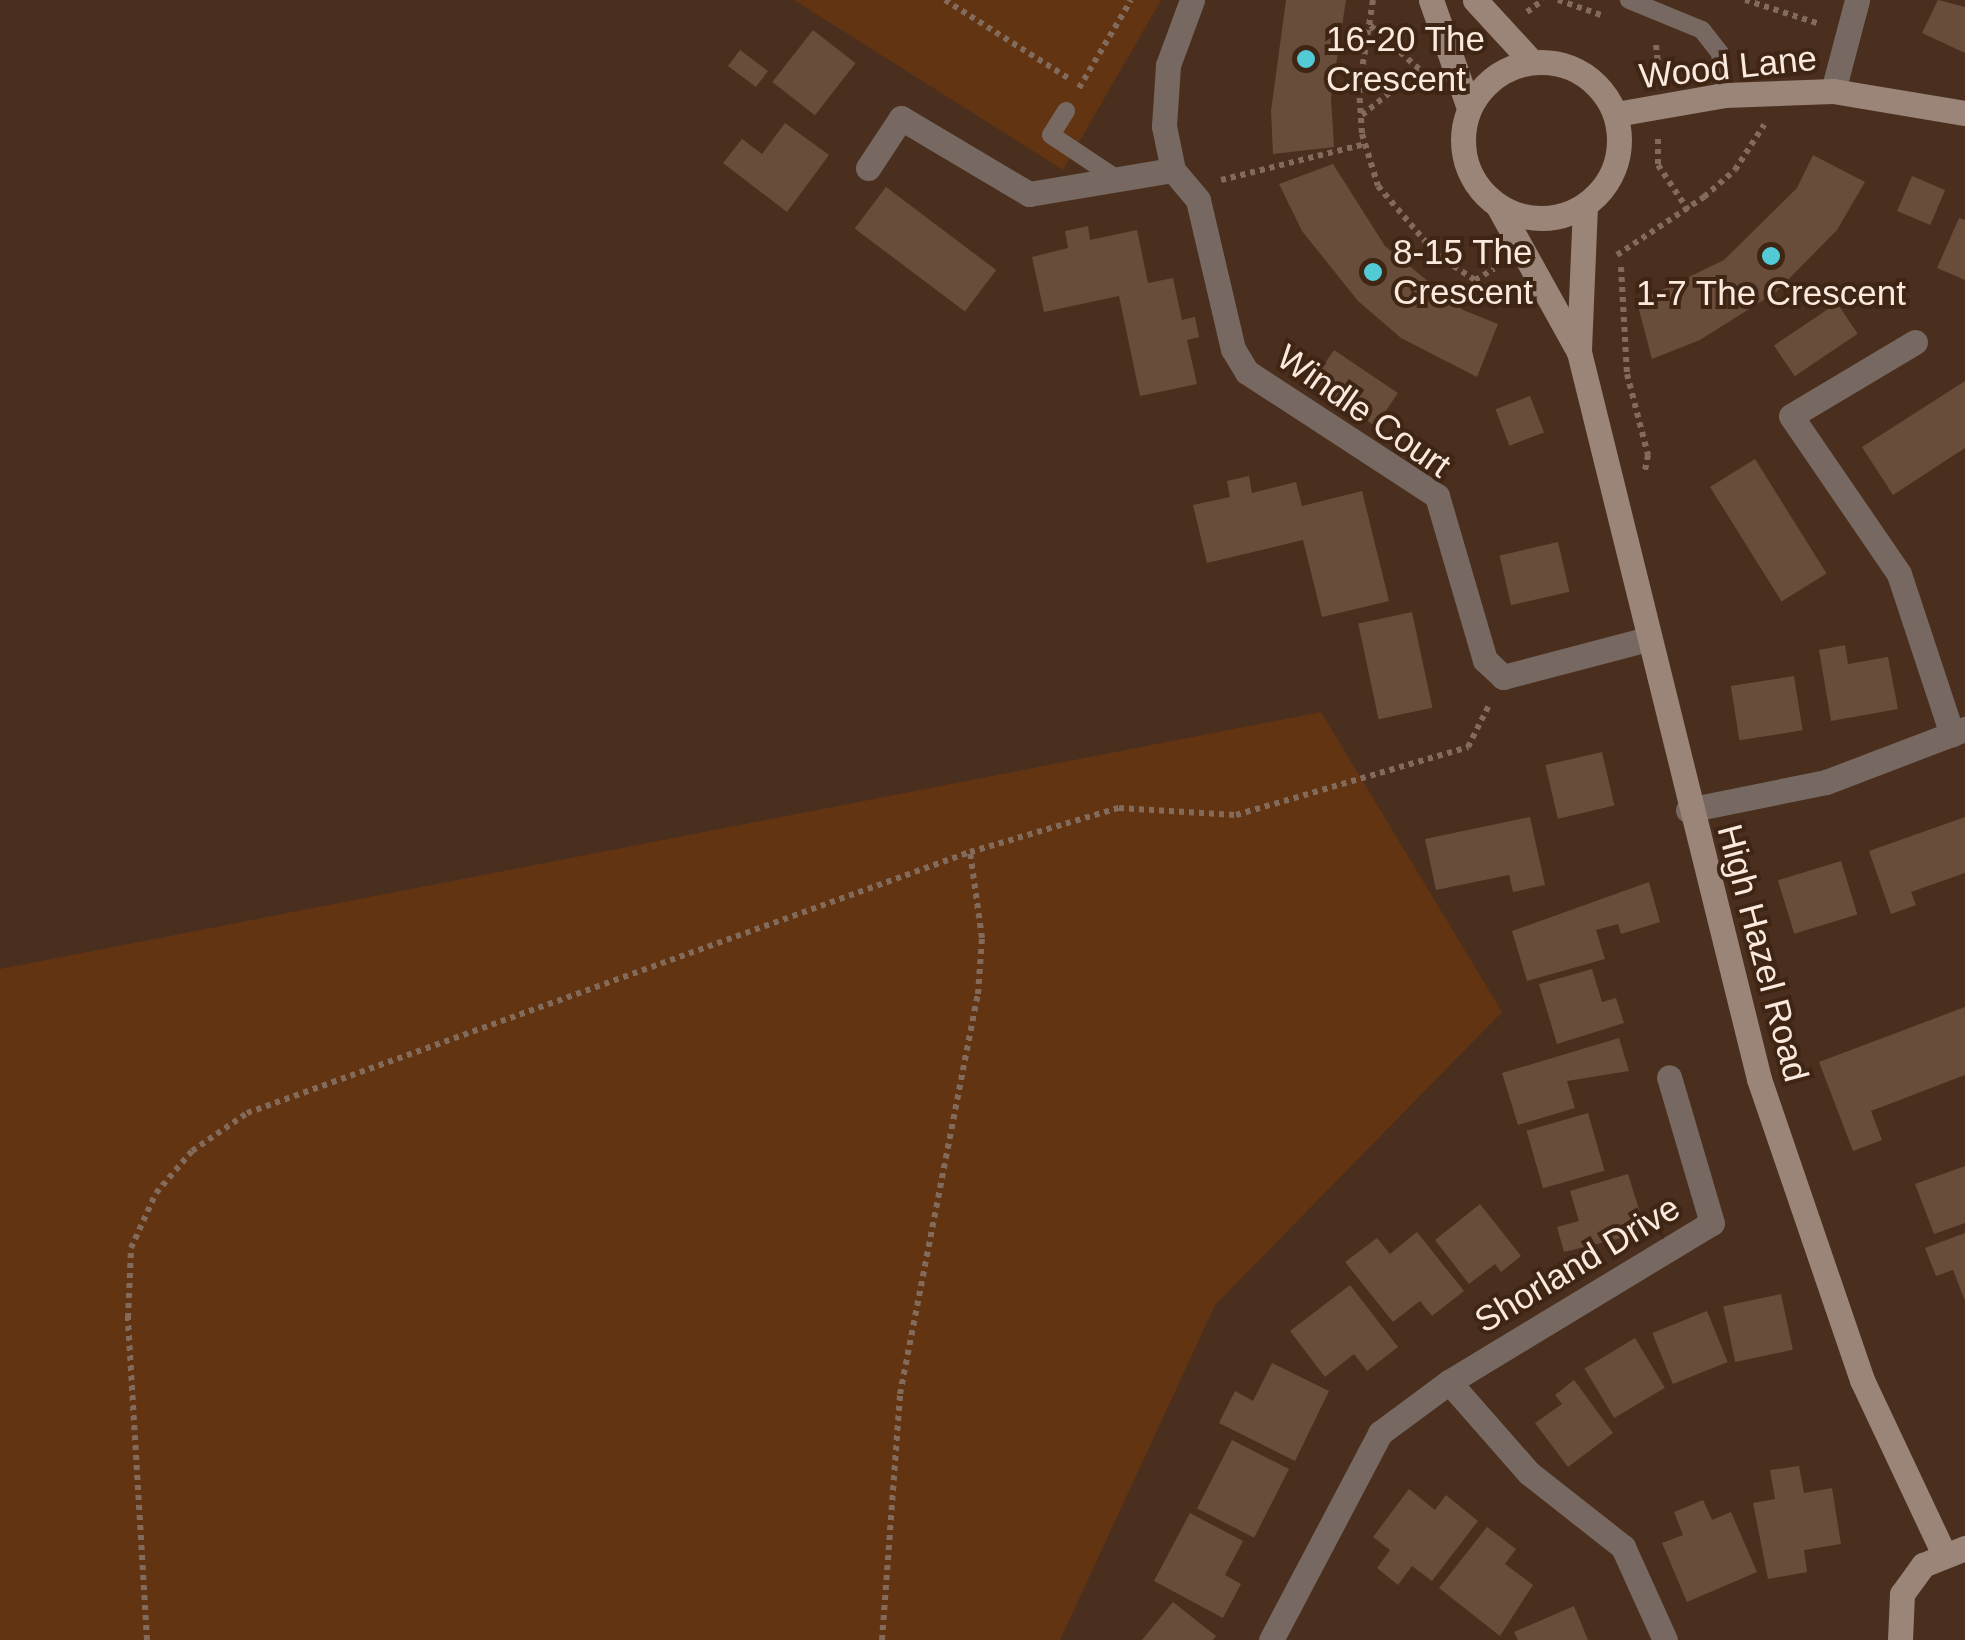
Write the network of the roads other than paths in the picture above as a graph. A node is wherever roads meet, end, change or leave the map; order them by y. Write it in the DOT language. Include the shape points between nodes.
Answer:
graph roads {
  1 [pos="1192,0"];
  2 [pos="1431,0"];
  3 [pos="1475,0"];
  4 [pos="1630,0"];
  5 [pos="1857,0"];
  6 [pos="1531,61"];
  7 [pos="1833,90"];
  8 [pos="1725,95"];
  9 [pos="1469,108"];
  10 [pos="1066,111"];
  11 [pos="1965,113"];
  12 [pos="1616,114"];
  13 [pos="868,168"];
  14 [pos="1117,179"];
  15 [pos="1180,179"];
  16 [pos="1498,206"];
  17 [pos="1585,206"];
  18 [pos="1915,342"];
  19 [pos="1580,352"];
  20 [pos="1648,639"];
  21 [pos="1958,731"];
  22 [pos="1688,810"];
  23 [pos="1669,1077"];
  24 [pos="1449,1382"];
  25 [pos="1954,1550"];
  26 [pos="1895,1638"];
  27 [pos="1271,1640"];
  28 [pos="1666,1640"];
  1 -- 15 [label="street, Windle Court" via="1168,64 1164,126"];
  2 -- 9 [label="main road"];
  3 -- 6 [label="main road"];
  4 -- 8 [label="lane" via="1702,30 1720,53"];
  5 -- 7 [label="street"];
  6 -- 9 [label="main road" via="1505,69"];
  6 -- 12 [label="main road" via="1583,73"];
  7 -- 8 [label="main road, Wood Lane"];
  7 -- 11 [label="main road, Wood Lane"];
  8 -- 12 [label="main road, Wood Lane"];
  9 -- 16 [label="main road" via="1466,163"];
  10 -- 14 [label="lane" via="1051,135"];
  12 -- 17 [label="main road" via="1616,166"];
  13 -- 14 [label="street" via="901,118 1028,194"];
  14 -- 15 [label="street"];
  15 -- 20 [label="street, Windle Court" via="1198,200 1233,349 1247,372 1437,496 1485,660 1503,677"];
  16 -- 17 [label="main road" via="1542,218"];
  16 -- 19 [label="main road, High Hazel Road"];
  17 -- 19 [label="main road, High Hazel Road"];
  18 -- 21 [label="street" via="1791,416 1899,574"];
  19 -- 20 [label="main road, High Hazel Road"];
  20 -- 22 [label="main road, High Hazel Road"];
  21 -- 22 [label="street" via="1826,782"];
  22 -- 25 [label="main road, High Hazel Road" via="1759,1079 1862,1380"];
  23 -- 24 [label="street, Shorland Drive" via="1712,1223"];
  24 -- 27 [label="street, Shorland Drive" via="1380,1432"];
  24 -- 28 [label="street" via="1529,1473 1623,1547"];
  25 -- 26 [label="main road" via="1923,1564 1902,1594"];
}
